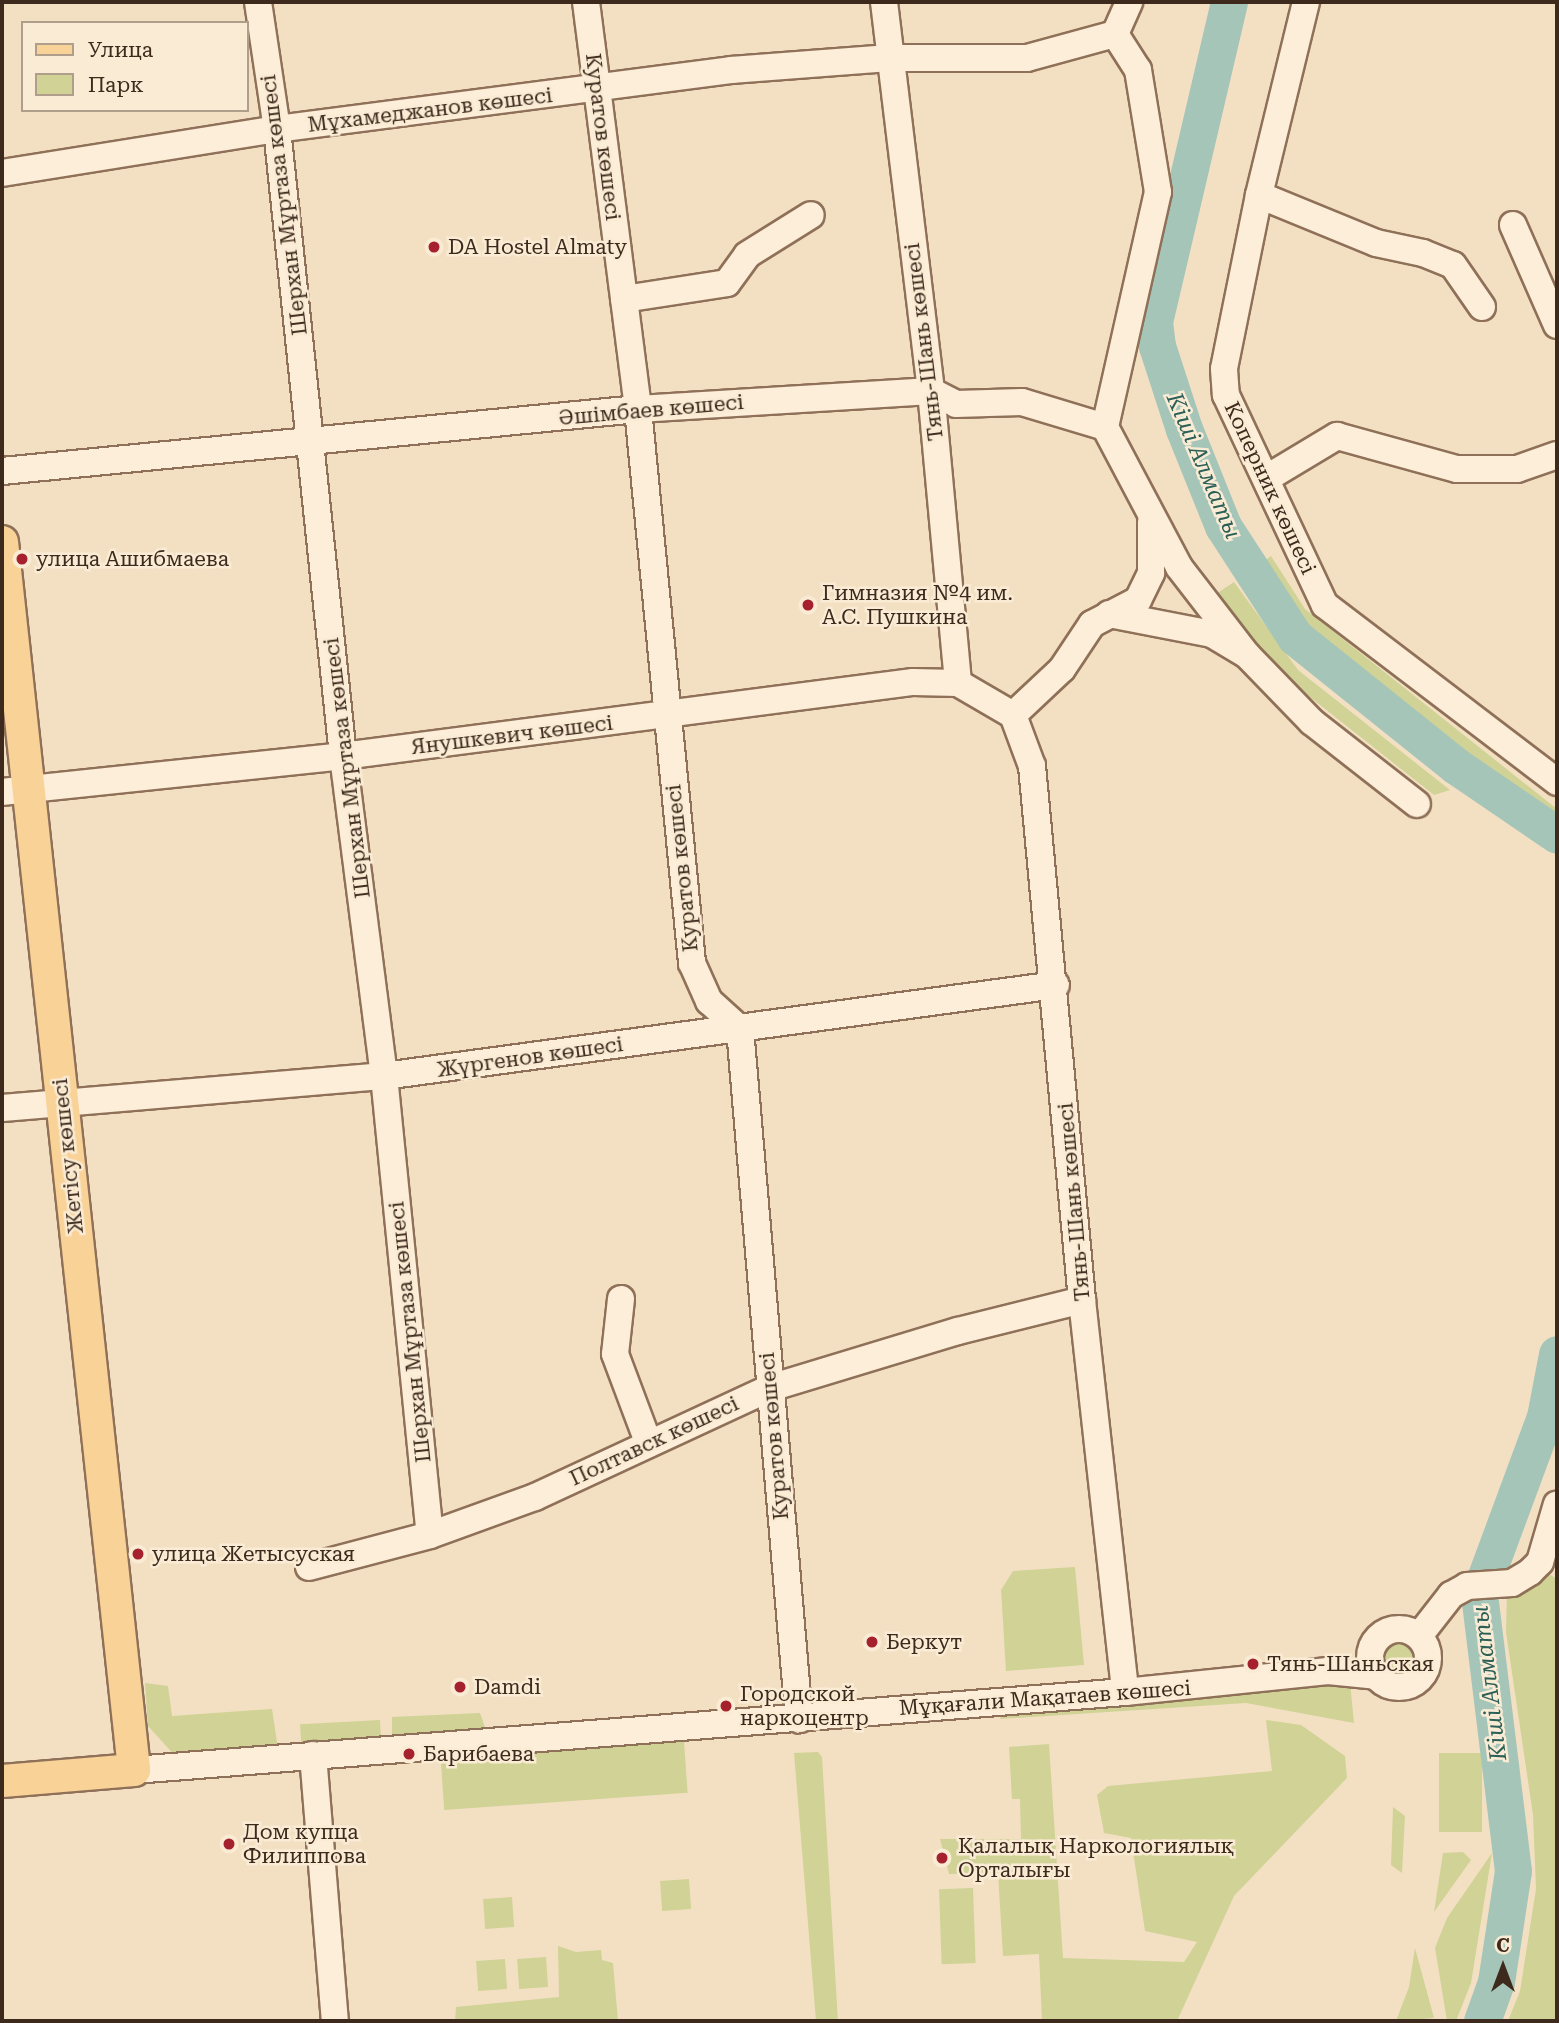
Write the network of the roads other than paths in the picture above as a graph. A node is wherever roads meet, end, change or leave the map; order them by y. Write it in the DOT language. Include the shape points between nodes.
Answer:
graph roads {
  1 [pos="258,2"];
  2 [pos="586,2"];
  3 [pos="884,2"];
  4 [pos="1129,2"];
  5 [pos="1306,2"];
  6 [pos="1115,34"];
  7 [pos="890,58"];
  8 [pos="596,89"];
  9 [pos="277,129"];
  10 [pos="2,173"];
  11 [pos="1259,195"];
  12 [pos="811,215"];
  13 [pos="1513,225"];
  14 [pos="624,299"];
  15 [pos="1482,307"];
  16 [pos="1557,325"];
  17 [pos="932,391"];
  18 [pos="638,409"];
  19 [pos="1105,427"];
  20 [pos="311,444"];
  21 [pos="1557,455"];
  22 [pos="2,471"];
  23 [pos="1267,478"];
  24 [pos="1150,515"];
  25 [pos="2,542"];
  26 [pos="1109,614"];
  27 [pos="1247,654"];
  28 [pos="958,683"];
  29 [pos="1013,715"];
  30 [pos="668,717"];
  31 [pos="343,756"];
  32 [pos="1557,782"];
  33 [pos="15,790"];
  34 [pos="1417,804"];
  35 [pos="1056,985"];
  36 [pos="740,1029"];
  37 [pos="384,1076"];
  38 [pos="62,1102"];
  39 [pos="2,1108"];
  40 [pos="621,1299"];
  41 [pos="1082,1300"];
  42 [pos="770,1388"];
  43 [pos="648,1442"];
  44 [pos="1557,1504"];
  45 [pos="430,1535"];
  46 [pos="309,1567"];
  47 [pos="1419,1636"];
  48 [pos="1370,1650"];
  49 [pos="1328,1671"];
  50 [pos="1376,1676"];
  51 [pos="1125,1692"];
  52 [pos="799,1718"];
  53 [pos="313,1755"];
  54 [pos="134,1770"];
  55 [pos="2,1781"];
  56 [pos="335,2021"];
  1 -- 9 [label="street, Шерхан Мұртаза көшесі"];
  2 -- 8 [label="street, Куратов көшесі"];
  3 -- 7 [label="street, Тянь-Шань көшесі"];
  4 -- 6 [label="street"];
  5 -- 11 [label="street, Коперник көшесі"];
  6 -- 7 [label="street, Мұхамеджанов көшесі" via="1027,58"];
  6 -- 19 [label="street" via="1138,70 1158,192"];
  7 -- 8 [label="street, Мұхамеджанов көшесі" via="731,70"];
  7 -- 17 [label="street, Тянь-Шань көшесі"];
  8 -- 9 [label="street, Мұхамеджанов көшесі"];
  8 -- 14 [label="street, Куратов көшесі"];
  9 -- 10 [label="street, Мұхамеджанов көшесі"];
  9 -- 20 [label="street, Шерхан Мұртаза көшесі"];
  11 -- 15 [label="street" via="1377,243 1452,265"];
  11 -- 23 [label="street, Коперник көшесі" via="1224,369 1226,395"];
  12 -- 14 [label="street" via="747,255 727,283"];
  13 -- 16 [label="street"];
  14 -- 18 [label="street, Куратов көшесі"];
  17 -- 18 [label="street, Әшімбаев көшесі"];
  17 -- 19 [label="street, Әшімбаев көшесі" via="956,404 1022,402"];
  17 -- 28 [label="street, Тянь-Шань көшесі"];
  18 -- 20 [label="street, Әшімбаев көшесі"];
  18 -- 30 [label="street, Куратов көшесі"];
  19 -- 24 [label="street"];
  20 -- 22 [label="street, Әшімбаев көшесі"];
  20 -- 31 [label="street, Шерхан Мұртаза көшесі"];
  21 -- 23 [label="street" via="1517,470 1457,469 1337,436"];
  23 -- 32 [label="street, Коперник көшесі" via="1325,605"];
  24 -- 26 [label="street" via="1151,573 1138,600"];
  24 -- 27 [label="street" via="1179,567"];
  25 -- 33 [label="main road, Жетісу көшесі"];
  26 -- 27 [label="street" via="1212,634"];
  26 -- 29 [label="street" via="1092,624 1062,669"];
  27 -- 34 [label="street" via="1312,722"];
  28 -- 29 [label="street, Янушкевич көшесі"];
  28 -- 30 [label="street, Янушкевич көшесі" via="913,682 737,702"];
  29 -- 35 [label="street, Тянь-Шань көшесі" via="1032,766"];
  30 -- 31 [label="street, Янушкевич көшесі"];
  30 -- 36 [label="street, Куратов көшесі" via="692,963 709,1001"];
  31 -- 33 [label="street, Янушкевич көшесі"];
  31 -- 37 [label="street, Шерхан Мұртаза көшесі"];
  33 -- 38 [label="main road, Жетісу көшесі"];
  35 -- 36 [label="street, Жүргенов көшесі"];
  35 -- 41 [label="street, Тянь-Шань көшесі"];
  36 -- 37 [label="street, Жүргенов көшесі"];
  36 -- 42 [label="street, Куратов көшесі"];
  37 -- 38 [label="street, Жүргенов көшесі"];
  37 -- 45 [label="street, Шерхан Мұртаза көшесі"];
  38 -- 39 [label="street, Жүргенов көшесі"];
  38 -- 54 [label="main road, Жетісу көшесі"];
  40 -- 43 [label="street" via="615,1354"];
  41 -- 42 [label="street, Полтавск көшесі" via="958,1331"];
  41 -- 51 [label="street, Тянь-Шань көшесі"];
  42 -- 43 [label="street, Полтавск көшесі"];
  42 -- 52 [label="street, Куратов көшесі"];
  43 -- 45 [label="street, Полтавск көшесі" via="620,1460 535,1497"];
  44 -- 47 [label="street" via="1540,1562 1492,1585 1451,1595"];
  45 -- 46 [label="street, Полтавск көшесі"];
  47 -- 48 [label="street" via="1396,1628 1385,1632"];
  47 -- 50 [label="street" via="1429,1658 1419,1680 1396,1687"];
  48 -- 49 [label="street, Мұқағали Мақатаев көшесі"];
  48 -- 50 [label="street"];
  49 -- 50 [label="street, Мұқағали Мақатаев көшесі"];
  49 -- 51 [label="street, Мұқағали Мақатаев көшесі"];
  51 -- 52 [label="street, Мұқағали Мақатаев көшесі"];
  52 -- 53 [label="street, Мұқағали Мақатаев көшесі"];
  53 -- 54 [label="street, Мұқағали Мақатаев көшесі"];
  53 -- 56 [label="street"];
  54 -- 55 [label="main road"];
}
